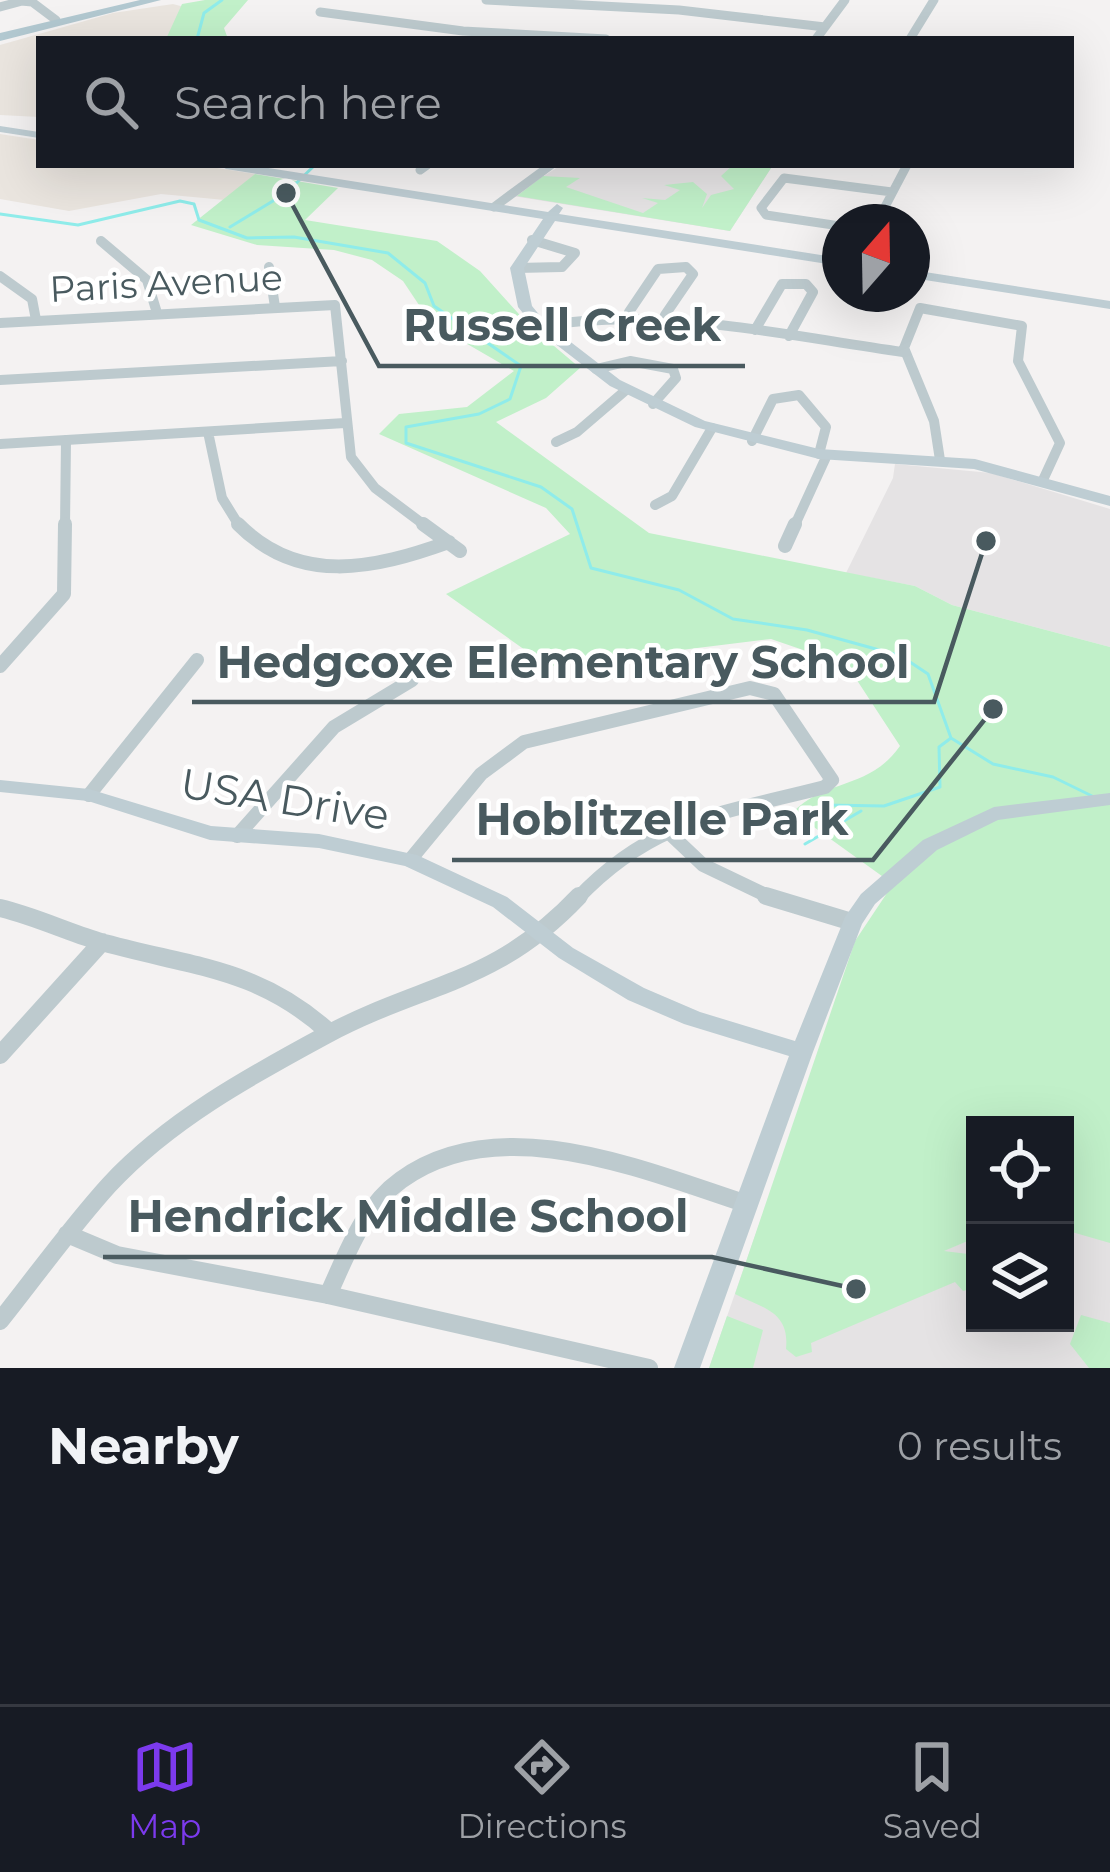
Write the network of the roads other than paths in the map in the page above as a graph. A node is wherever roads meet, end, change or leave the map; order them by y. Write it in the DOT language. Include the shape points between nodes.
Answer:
graph roads {
  1 [pos="22,0"];
  2 [pos="122,0"];
  3 [pos="155,0"];
  4 [pos="337,0"];
  5 [pos="486,0"];
  6 [pos="845,0"];
  7 [pos="934,0"];
  8 [pos="0,7"];
  9 [pos="53,18"];
  10 [pos="825,27"];
  11 [pos="0,34"];
  12 [pos="552,36"];
  13 [pos="818,36"];
  14 [pos="912,36"];
  15 [pos="0,120"];
  16 [pos="0,129"];
  17 [pos="36,130"];
  18 [pos="547,168"];
  19 [pos="905,168"];
  20 [pos="292,169"];
  21 [pos="892,192"];
  22 [pos="498,203"];
  23 [pos="886,204"];
  24 [pos="553,212"];
  25 [pos="822,223"];
  26 [pos="532,240"];
  27 [pos="101,241"];
  28 [pos="822,249"];
  29 [pos="822,259"];
  30 [pos="930,266"];
  31 [pos="269,267"];
  32 [pos="517,268"];
  33 [pos="0,276"];
  34 [pos="930,277"];
  35 [pos="1110,294"];
  36 [pos="1110,305"];
  37 [pos="275,307"];
  38 [pos="629,312"];
  39 [pos="158,313"];
  40 [pos="665,314"];
  41 [pos="36,320"];
  42 [pos="0,323"];
  43 [pos="541,326"];
  44 [pos="754,330"];
  45 [pos="790,335"];
  46 [pos="903,352"];
  47 [pos="342,361"];
  48 [pos="596,368"];
  49 [pos="0,380"];
  50 [pos="626,390"];
  51 [pos="653,404"];
  52 [pos="345,423"];
  53 [pos="712,428"];
  54 [pos="208,431"];
  55 [pos="66,440"];
  56 [pos="752,441"];
  57 [pos="556,442"];
  58 [pos="0,444"];
  59 [pos="823,454"];
  60 [pos="940,460"];
  61 [pos="1043,480"];
  62 [pos="1110,501"];
  63 [pos="655,505"];
  64 [pos="785,546"];
  65 [pos="197,659"];
  66 [pos="0,667"];
  67 [pos="412,680"];
  68 [pos="0,786"];
  69 [pos="88,794"];
  70 [pos="1110,799"];
  71 [pos="665,829"];
  72 [pos="237,836"];
  73 [pos="410,860"];
  74 [pos="0,908"];
  75 [pos="852,922"];
  76 [pos="543,934"];
  77 [pos="102,942"];
  78 [pos="330,1033"];
  79 [pos="802,1052"];
  80 [pos="0,1055"];
  81 [pos="747,1204"];
  82 [pos="67,1234"];
  83 [pos="328,1295"];
  84 [pos="0,1321"];
  85 [pos="649,1368"];
  86 [pos="687,1368"];
  1 -- 8 [label="street"];
  1 -- 9 [label="street"];
  2 -- 9 [label="main road"];
  3 -- 9 [label="main road"];
  4 -- 12 [label="street" via="320,12"];
  5 -- 10 [label="street"];
  6 -- 10 [label="street"];
  7 -- 14 [label="street"];
  9 -- 11 [label="main road"];
  10 -- 13 [label="street"];
  15 -- 17 [label="street"];
  16 -- 17 [label="street"];
  18 -- 22 [label="street"];
  19 -- 21 [label="street"];
  20 -- 22 [label="street"];
  21 -- 23 [label="street"];
  21 -- 25 [label="street" via="784,178 760,212"];
  22 -- 24 [label="street"];
  24 -- 26 [label="street"];
  24 -- 28 [label="street"];
  24 -- 29 [label="street"];
  26 -- 32 [label="street"];
  26 -- 32 [label="street" via="575,253 555,269"];
  27 -- 39 [label="street" via="140,271"];
  30 -- 35 [label="street"];
  31 -- 37 [label="street"];
  32 -- 43 [label="street" via="525,307"];
  33 -- 41 [label="street" via="32,299"];
  34 -- 36 [label="street"];
  37 -- 39 [label="street, Paris Avenue"];
  37 -- 47 [label="street, Paris Avenue" via="334,304"];
  38 -- 40 [label="street"];
  38 -- 40 [label="street" via="658,269 686,267 693,274"];
  38 -- 43 [label="street"];
  39 -- 41 [label="street, Paris Avenue"];
  40 -- 44 [label="street"];
  41 -- 42 [label="street, Paris Avenue"];
  43 -- 48 [label="street"];
  44 -- 45 [label="street"];
  44 -- 45 [label="street" via="782,284 806,284 813,292"];
  45 -- 46 [label="street"];
  46 -- 60 [label="street" via="938,425"];
  46 -- 61 [label="street" via="920,308 1022,326 1018,362 1060,443"];
  47 -- 49 [label="street"];
  47 -- 52 [label="street"];
  48 -- 50 [label="street"];
  48 -- 51 [label="street" via="630,362 673,369 676,378"];
  50 -- 51 [label="street"];
  50 -- 57 [label="street"];
  51 -- 53 [label="street"];
  52 -- 54 [label="street"];
  52 -- 54 [label="street" via="361,473 454,547 380,565 281,559 242,536 209,468"];
  53 -- 56 [label="street"];
  53 -- 63 [label="street" via="672,496"];
  54 -- 55 [label="street"];
  55 -- 58 [label="street"];
  55 -- 66 [label="street" via="64,594"];
  56 -- 59 [label="street"];
  56 -- 59 [label="street" via="773,399 803,395 826,427"];
  59 -- 60 [label="street"];
  59 -- 64 [label="street"];
  60 -- 61 [label="street"];
  61 -- 62 [label="street"];
  65 -- 69 [label="street"];
  67 -- 72 [label="street" via="334,728"];
  68 -- 69 [label="street, USA Drive"];
  69 -- 72 [label="street, USA Drive"];
  70 -- 75 [label="street" via="994,814 930,845 890,876"];
  71 -- 73 [label="street" via="832,780 763,687 524,742 481,773"];
  71 -- 75 [label="street" via="743,885"];
  71 -- 76 [label="street" via="600,874"];
  72 -- 73 [label="street, USA Drive"];
  73 -- 76 [label="street, USA Drive" via="500,902"];
  74 -- 77 [label="street"];
  75 -- 79 [label="street"];
  76 -- 78 [label="street" via="461,985"];
  76 -- 79 [label="street, USA Drive" via="636,994"];
  77 -- 78 [label="street" via="245,973"];
  77 -- 80 [label="street"];
  78 -- 82 [label="street" via="160,1136"];
  79 -- 81 [label="street"];
  81 -- 83 [label="street" via="554,1147 483,1146 389,1190 344,1247"];
  81 -- 86 [label="street"];
  82 -- 83 [label="street" via="117,1255"];
  82 -- 84 [label="street"];
  83 -- 85 [label="street"];
}
